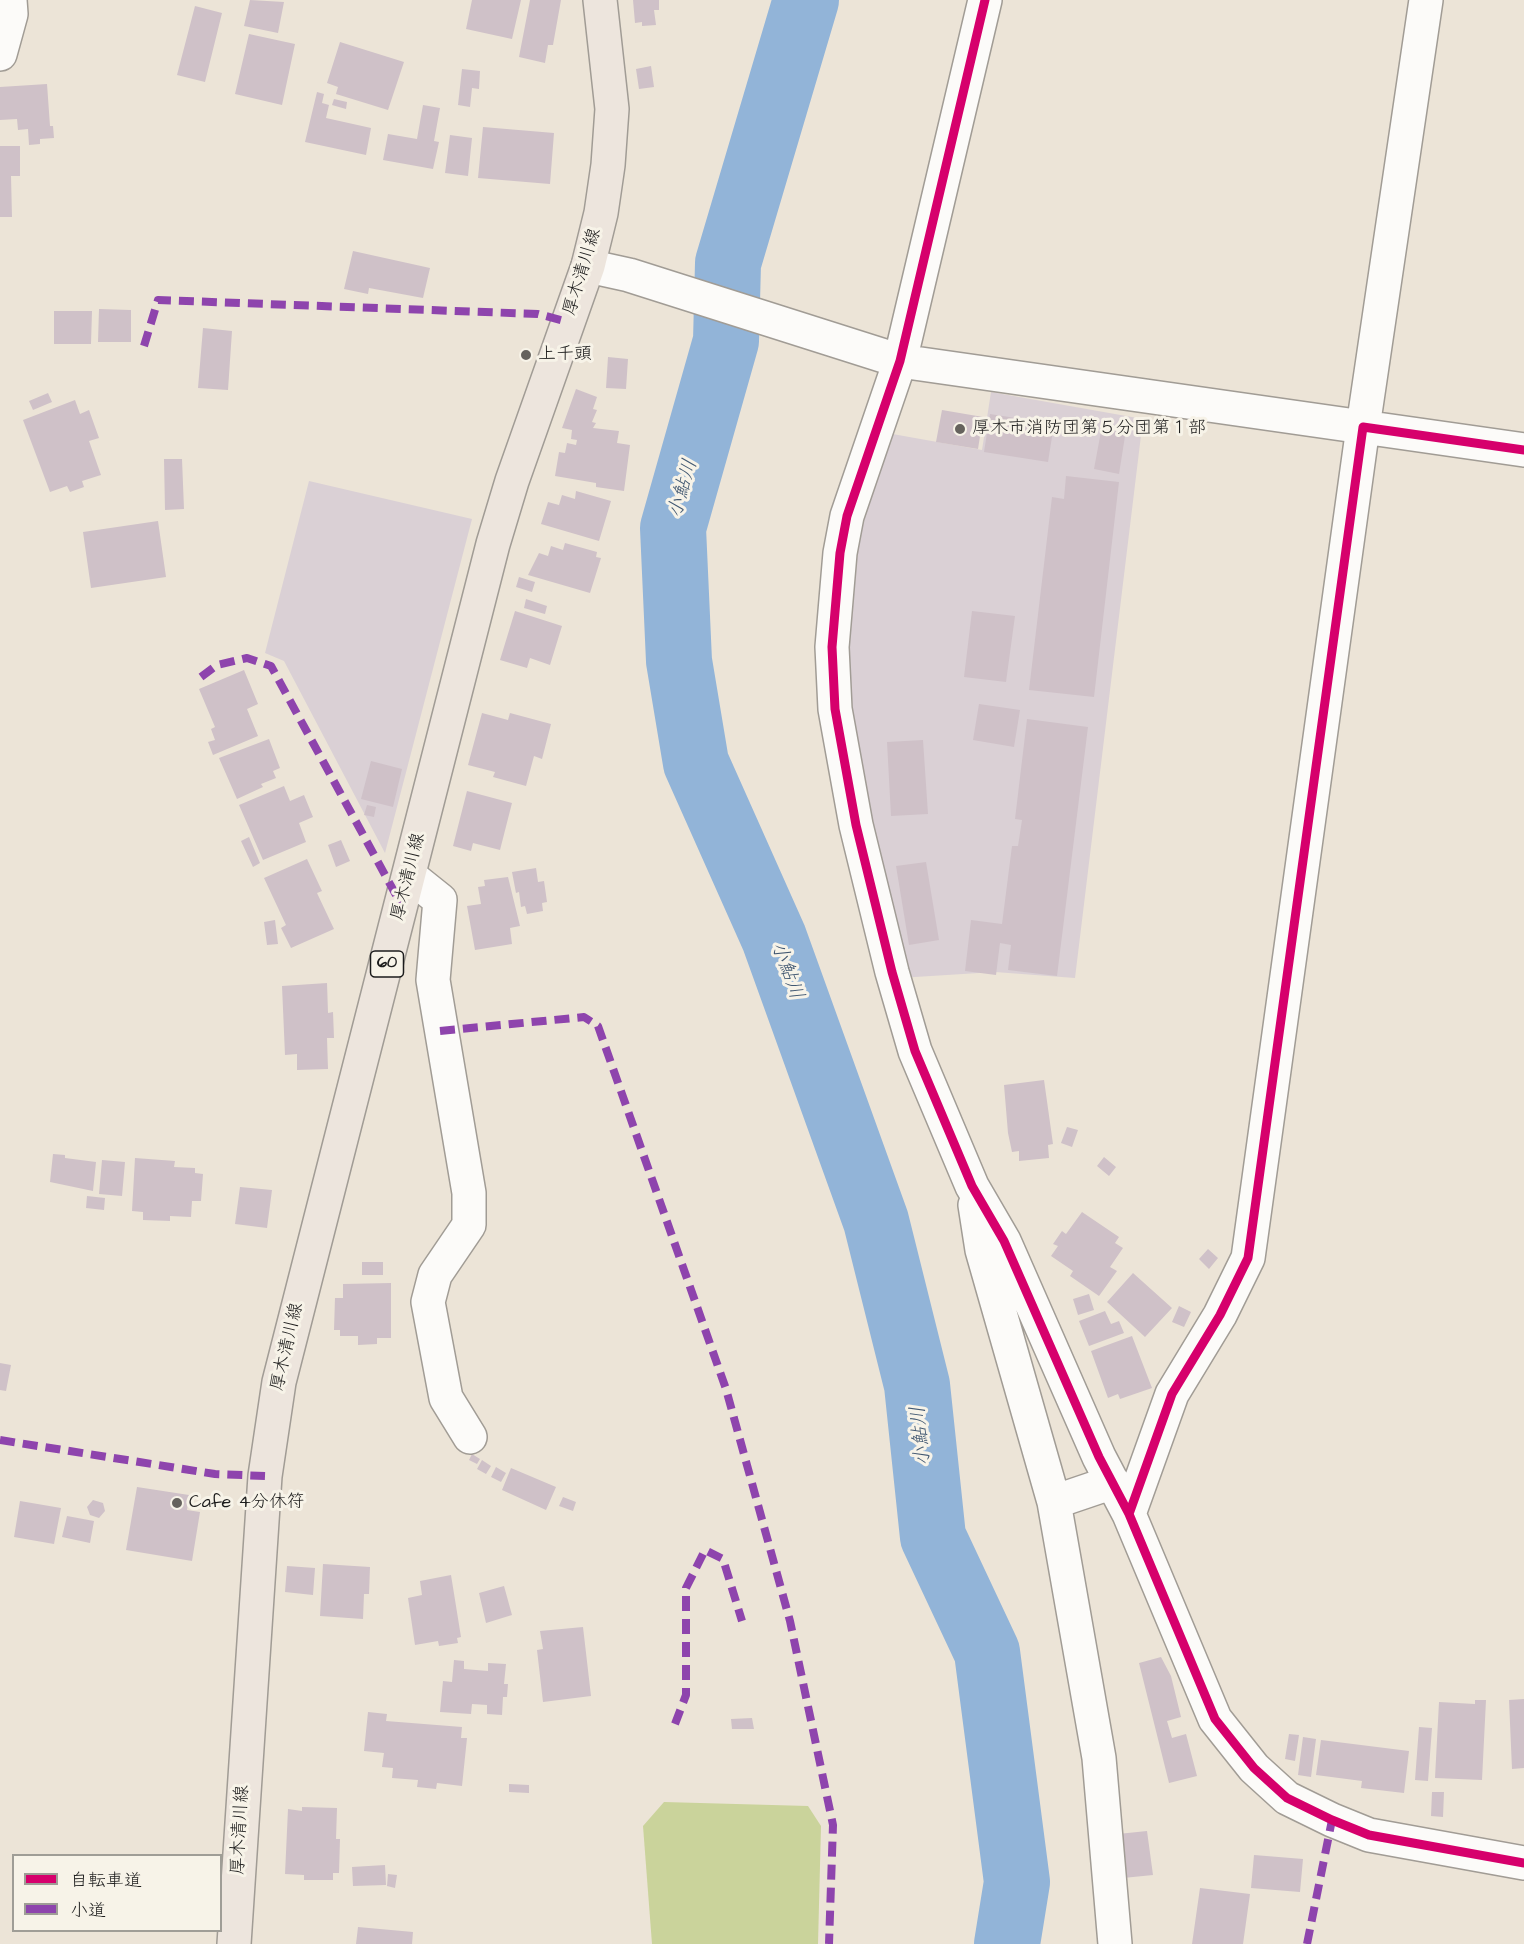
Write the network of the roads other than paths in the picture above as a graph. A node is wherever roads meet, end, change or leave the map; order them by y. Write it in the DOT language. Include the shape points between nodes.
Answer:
graph roads {
  1 [pos="10,0"];
  2 [pos="600,0"];
  3 [pos="985,0"];
  4 [pos="1426,0"];
  5 [pos="0,54"];
  6 [pos="588,266"];
  7 [pos="893,359"];
  8 [pos="1363,427"];
  9 [pos="1524,450"];
  10 [pos="410,876"];
  11 [pos="972,1186"];
  12 [pos="470,1437"];
  13 [pos="1113,1482"];
  14 [pos="1054,1502"];
  15 [pos="1129,1514"];
  16 [pos="1524,1863"];
  17 [pos="234,1944"];
  18 [pos="1115,1944"];
  1 -- 5 [label="street" via="11,14"];
  2 -- 6 [label="main road, 厚木清川線 / 60" via="612,109 602,206"];
  3 -- 7 [label="street"];
  4 -- 8 [label="street"];
  6 -- 7 [label="street" via="629,275"];
  6 -- 10 [label="main road, 厚木清川線 / 60" via="493,544"];
  7 -- 8 [label="street"];
  7 -- 11 [label="street" via="840,553 832,647 835,709 856,825 915,1051"];
  8 -- 9 [label="street"];
  8 -- 15 [label="street" via="1248,1258 1220,1315 1172,1394"];
  10 -- 12 [label="street" via="440,900 435,998 456,993 451,1031 469,1193 468,1225 435,1275 428,1302 446,1398"];
  10 -- 17 [label="main road, 厚木清川線 / 60" via="279,1382 265,1476"];
  11 -- 13 [label="street" via="1004,1241"];
  11 -- 14 [label="street" via="982,1250"];
  13 -- 14 [label="street"];
  13 -- 15 [label="street"];
  14 -- 18 [label="street" via="1099,1758"];
  15 -- 16 [label="street" via="1215,1719 1254,1768 1287,1798 1369,1835"];
}
